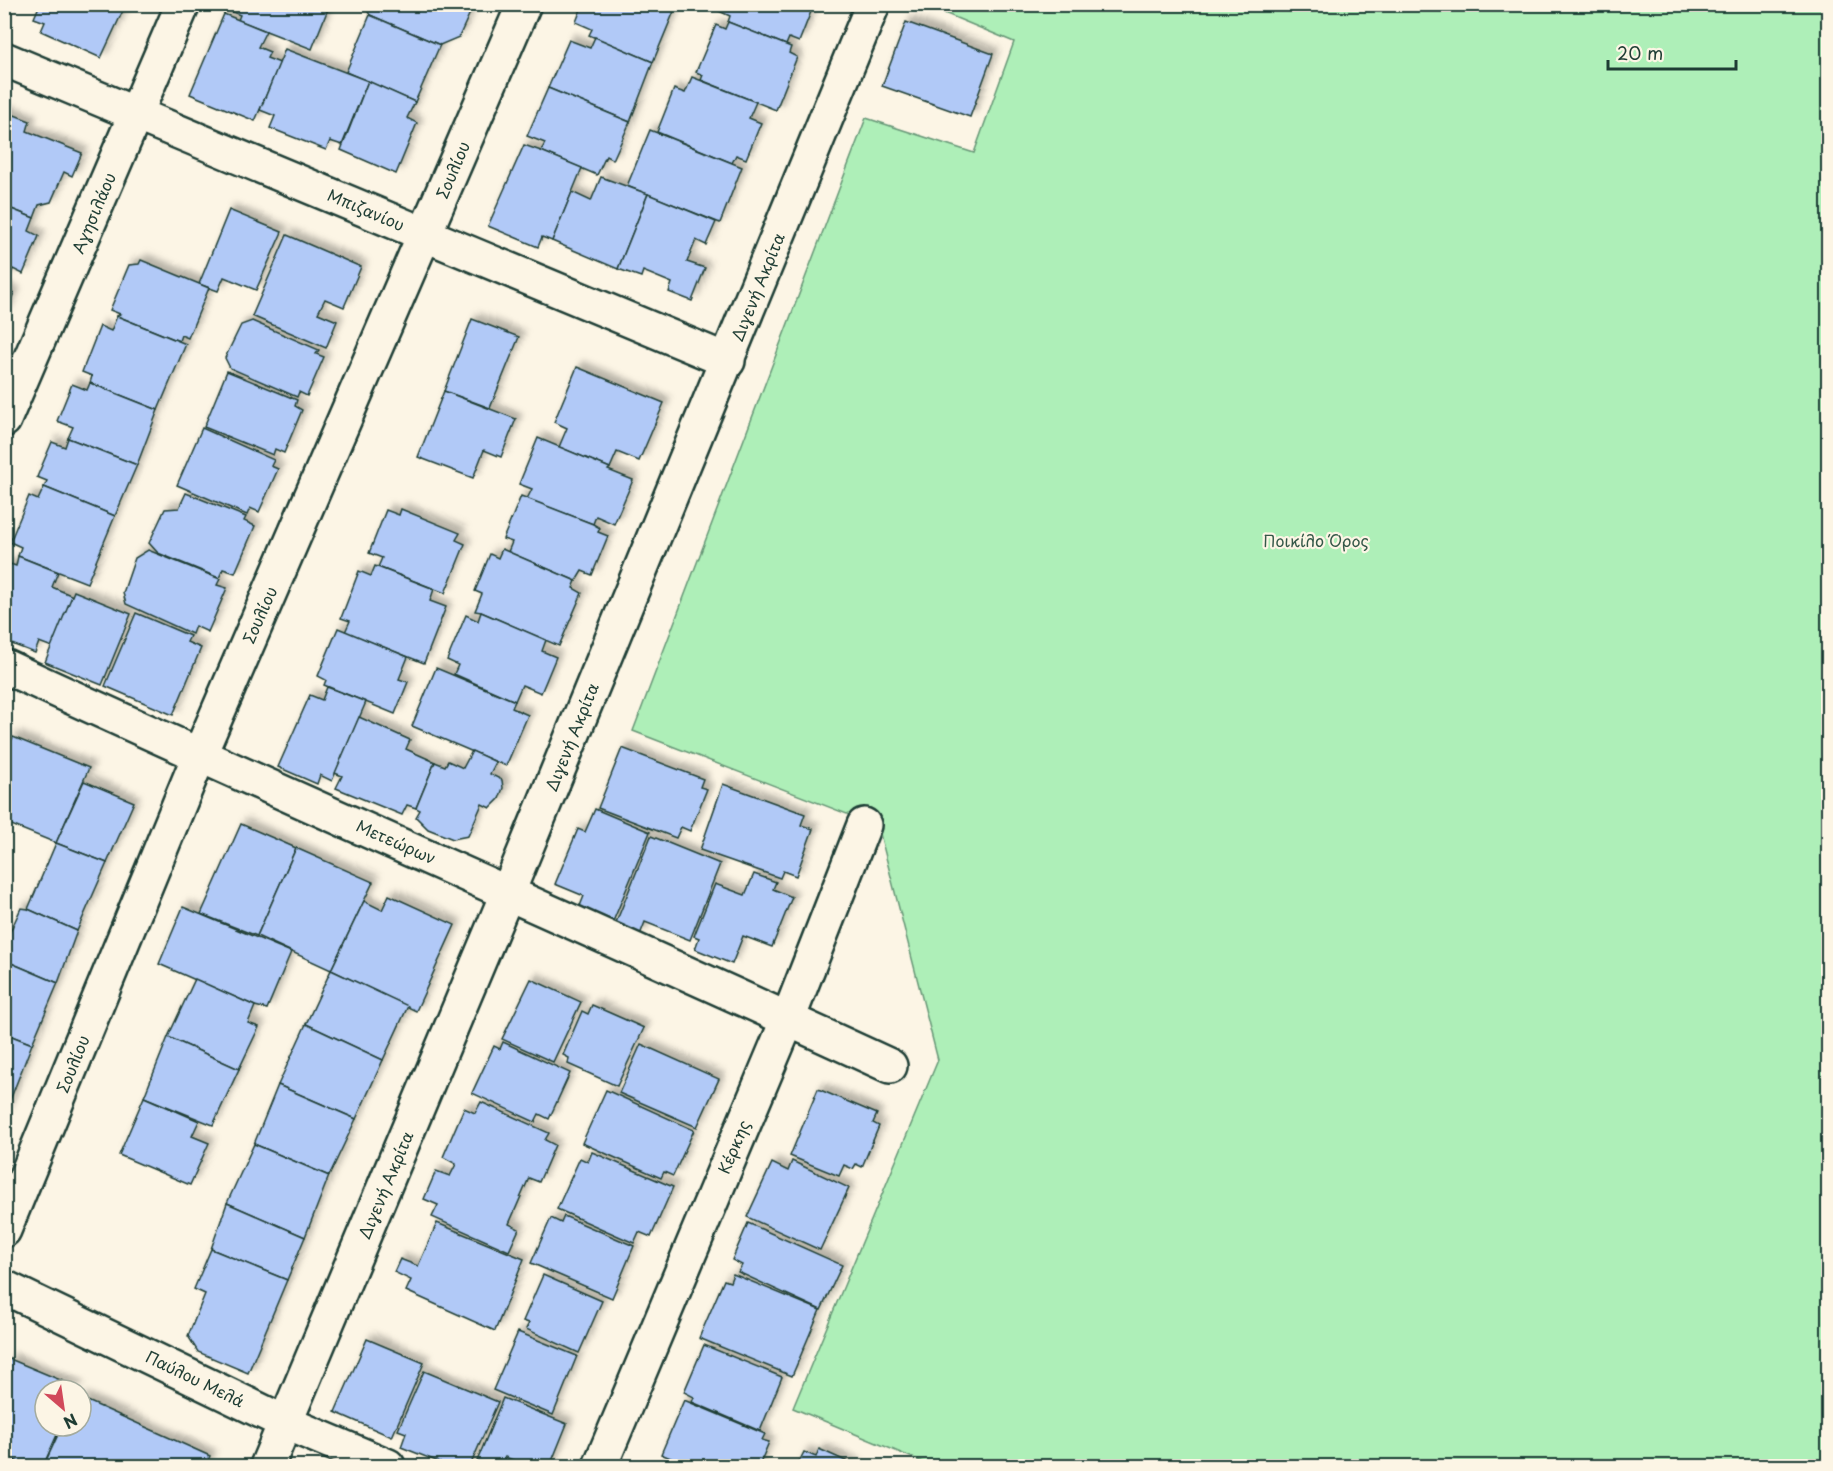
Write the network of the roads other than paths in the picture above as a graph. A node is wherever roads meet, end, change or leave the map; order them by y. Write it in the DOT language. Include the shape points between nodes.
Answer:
graph roads {
  1 [pos="183,4"];
  2 [pos="524,4"];
  3 [pos="873,4"];
  4 [pos="4,59"];
  5 [pos="136,114"];
  6 [pos="426,234"];
  7 [pos="728,361"];
  8 [pos="4,420"];
  9 [pos="4,666"];
  10 [pos="199,756"];
  11 [pos="864,825"];
  12 [pos="508,892"];
  13 [pos="788,1018"];
  14 [pos="890,1066"];
  15 [pos="4,1230"];
  16 [pos="4,1287"];
  17 [pos="286,1423"];
  18 [pos="267,1467"];
  19 [pos="388,1467"];
  20 [pos="600,1467"];
  1 -- 5 [label="street, Αγησιλάου"];
  2 -- 6 [label="street, Σουλίου"];
  3 -- 7 [label="street, Διγενή Ακρίτα"];
  4 -- 5 [label="street, Μπιζανίου"];
  5 -- 6 [label="street, Μπιζανίου"];
  5 -- 8 [label="street, Αγησιλάου"];
  6 -- 7 [label="street, Μπιζανίου"];
  6 -- 10 [label="street, Σουλίου"];
  7 -- 12 [label="street, Διγενή Ακρίτα"];
  9 -- 10 [label="street, Μετεώρων"];
  10 -- 12 [label="street, Μετεώρων"];
  10 -- 15 [label="street, Σουλίου"];
  11 -- 13 [label="street, Κέρκης"];
  12 -- 13 [label="street, Μετεώρων"];
  12 -- 17 [label="street, Διγενή Ακρίτα"];
  13 -- 14 [label="street, Μετεώρων"];
  13 -- 20 [label="street, Κέρκης"];
  16 -- 17 [label="street, Παύλου Μελά"];
  17 -- 18 [label="street, Διγενή Ακρίτα"];
  17 -- 19 [label="street, Παύλου Μελά"];
}
